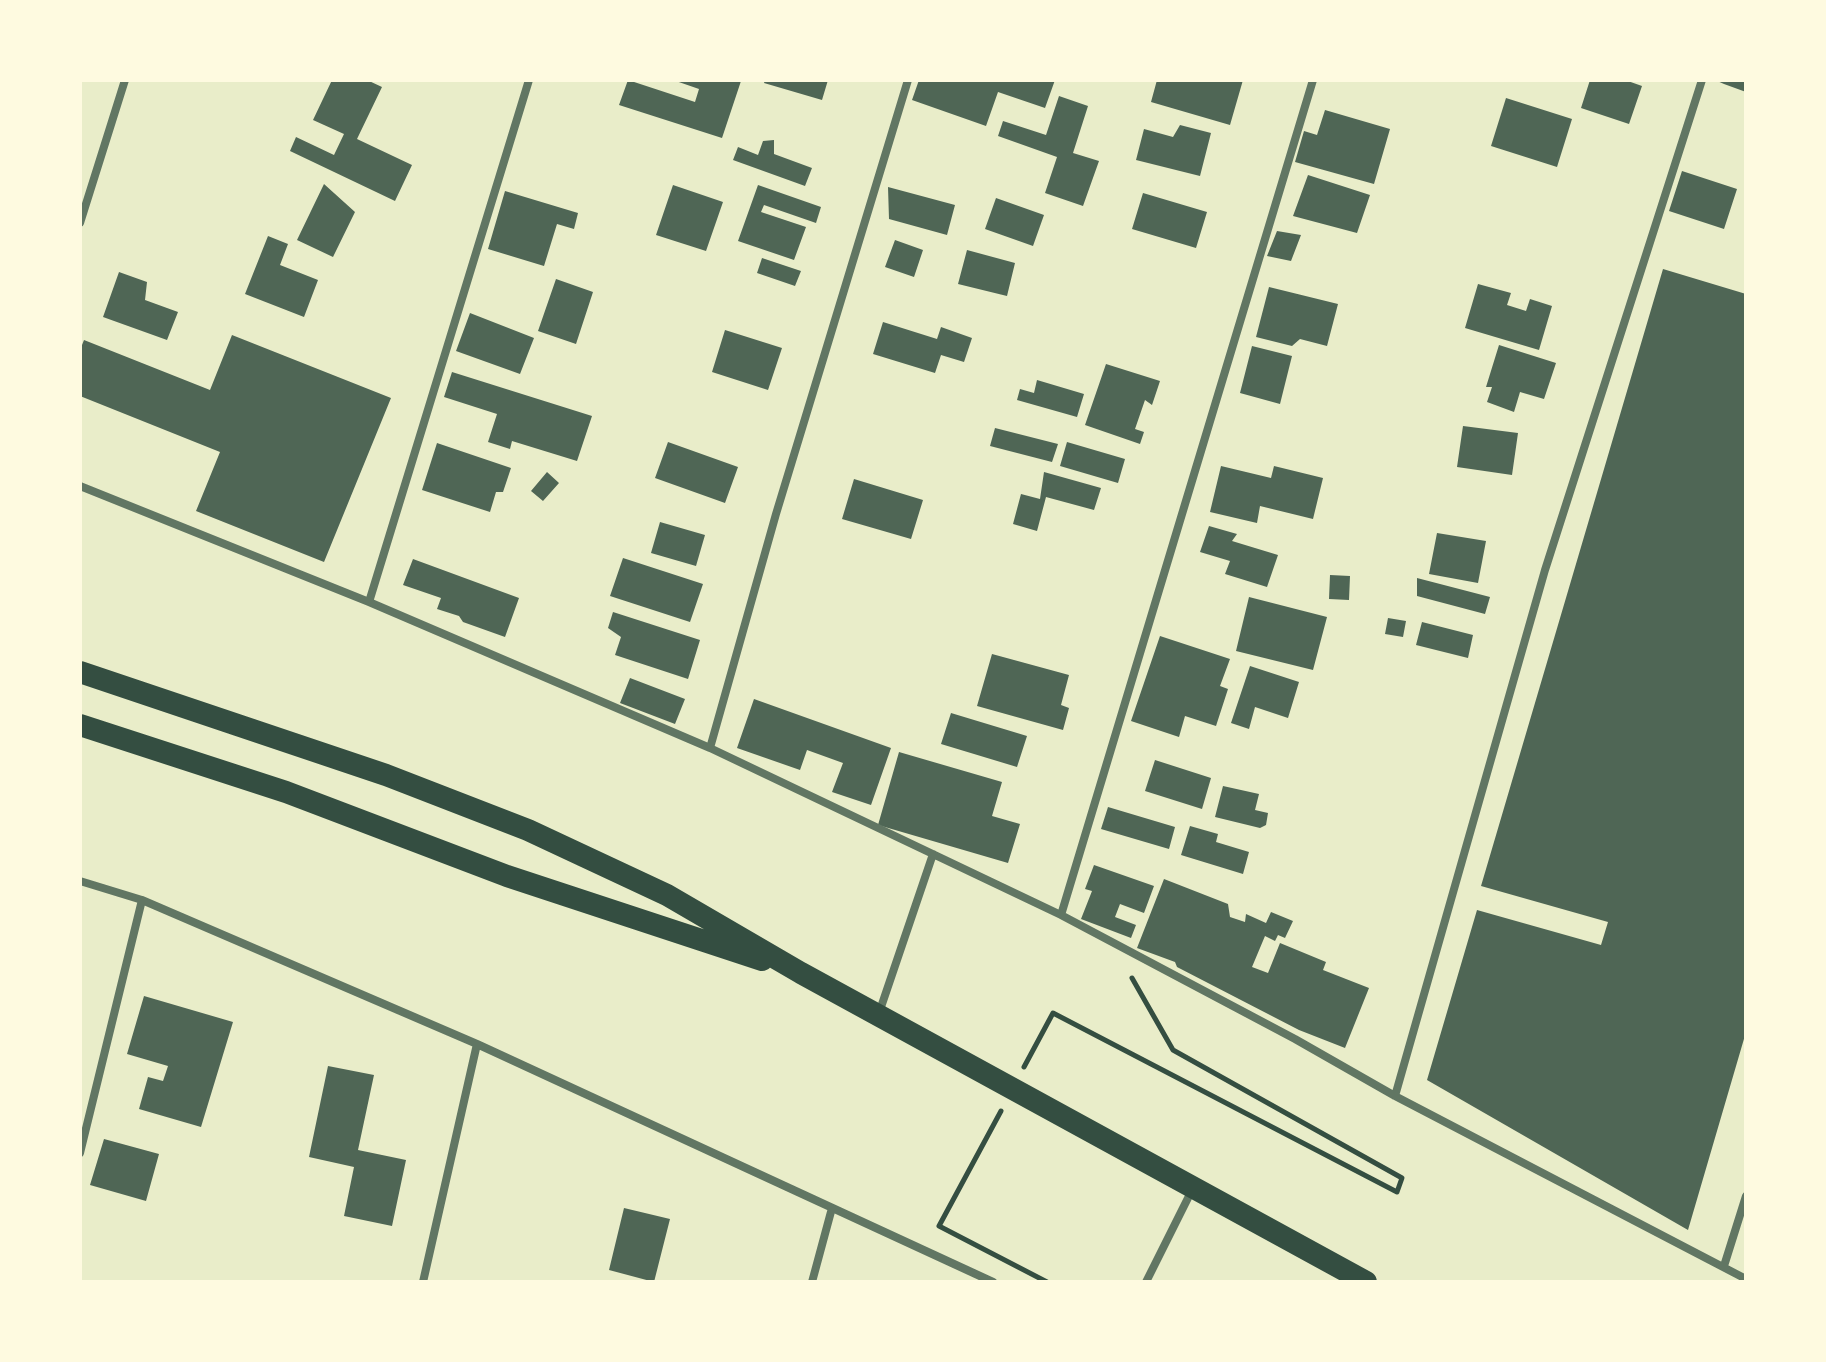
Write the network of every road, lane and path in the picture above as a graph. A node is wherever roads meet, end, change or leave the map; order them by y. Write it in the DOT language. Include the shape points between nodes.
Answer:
graph roads {
  1 [pos="125,80"];
  2 [pos="529,80"];
  3 [pos="908,80"];
  4 [pos="1313,80"];
  5 [pos="1702,80"];
  6 [pos="80,223"];
  7 [pos="80,486"];
  8 [pos="369,602"];
  9 [pos="80,672"];
  10 [pos="80,725"];
  11 [pos="710,748"];
  12 [pos="933,854"];
  13 [pos="80,881"];
  14 [pos="142,900"];
  15 [pos="1061,915"];
  16 [pos="1112,942"];
  17 [pos="801,973"];
  18 [pos="878,1014"];
  19 [pos="477,1044"];
  20 [pos="1018,1080"];
  21 [pos="1395,1096"];
  22 [pos="1003,1106"];
  23 [pos="80,1153"];
  24 [pos="1193,1189"];
  25 [pos="1746,1196"];
  26 [pos="832,1208"];
  27 [pos="1724,1266"];
  28 [pos="1746,1279"];
  29 [pos="423,1282"];
  30 [pos="812,1282"];
  31 [pos="993,1282"];
  32 [pos="1047,1282"];
  33 [pos="1146,1282"];
  34 [pos="1366,1282"];
  1 -- 6 [label="street"];
  2 -- 8 [label="street"];
  3 -- 11 [label="street"];
  4 -- 15 [label="street"];
  5 -- 21 [label="street" via="1545,570"];
  7 -- 8 [label="street"];
  8 -- 11 [label="street"];
  9 -- 17 [label="highway" via="300,744 528,830 667,895"];
  10 -- 17 [label="highway"];
  11 -- 12 [label="street"];
  12 -- 15 [label="street"];
  12 -- 18 [label="street"];
  13 -- 14 [label="street"];
  14 -- 19 [label="street"];
  14 -- 23 [label="street"];
  15 -- 16 [label="street"];
  16 -- 20 [label="path" via="1173,1050 1402,1178 1397,1192 1053,1013"];
  16 -- 21 [label="street"];
  17 -- 18 [label="highway"];
  18 -- 24 [label="highway"];
  19 -- 26 [label="street"];
  19 -- 29 [label="street"];
  21 -- 27 [label="street"];
  22 -- 32 [label="path" via="939,1226"];
  24 -- 33 [label="street"];
  24 -- 34 [label="highway"];
  25 -- 27 [label="street"];
  26 -- 30 [label="street"];
  26 -- 31 [label="street"];
  27 -- 28 [label="street"];
}
